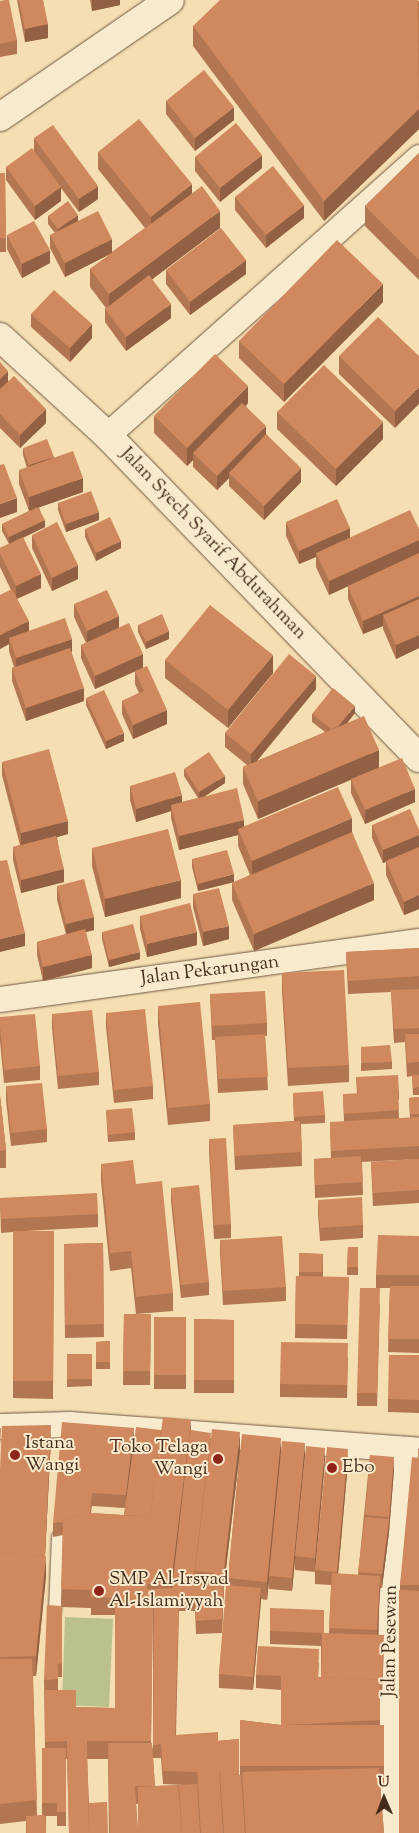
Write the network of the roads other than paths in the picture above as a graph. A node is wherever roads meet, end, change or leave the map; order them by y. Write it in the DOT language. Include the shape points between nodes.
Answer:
graph roads {
  1 [pos="170,0"];
  2 [pos="0,117"];
  3 [pos="419,157"];
  4 [pos="0,337"];
  5 [pos="107,435"];
  6 [pos="419,758"];
  7 [pos="419,941"];
  8 [pos="0,999"];
  9 [pos="0,1426"];
  10 [pos="413,1449"];
  11 [pos="58,1536"];
  12 [pos="55,1611"];
  13 [pos="389,1833"];
  1 -- 2 [label="main road"];
  3 -- 5 [label="street"];
  4 -- 5 [label="main road, Jalan Syech Syarif Abdurahman"];
  5 -- 6 [label="main road, Jalan Syech Syarif Abdurahman"];
  7 -- 8 [label="street, Jalan Pekarungan"];
  9 -- 10 [label="street"];
  10 -- 13 [label="street, Jalan Pesewan" via="391,1603"];
  11 -- 12 [label="lane"];
}
